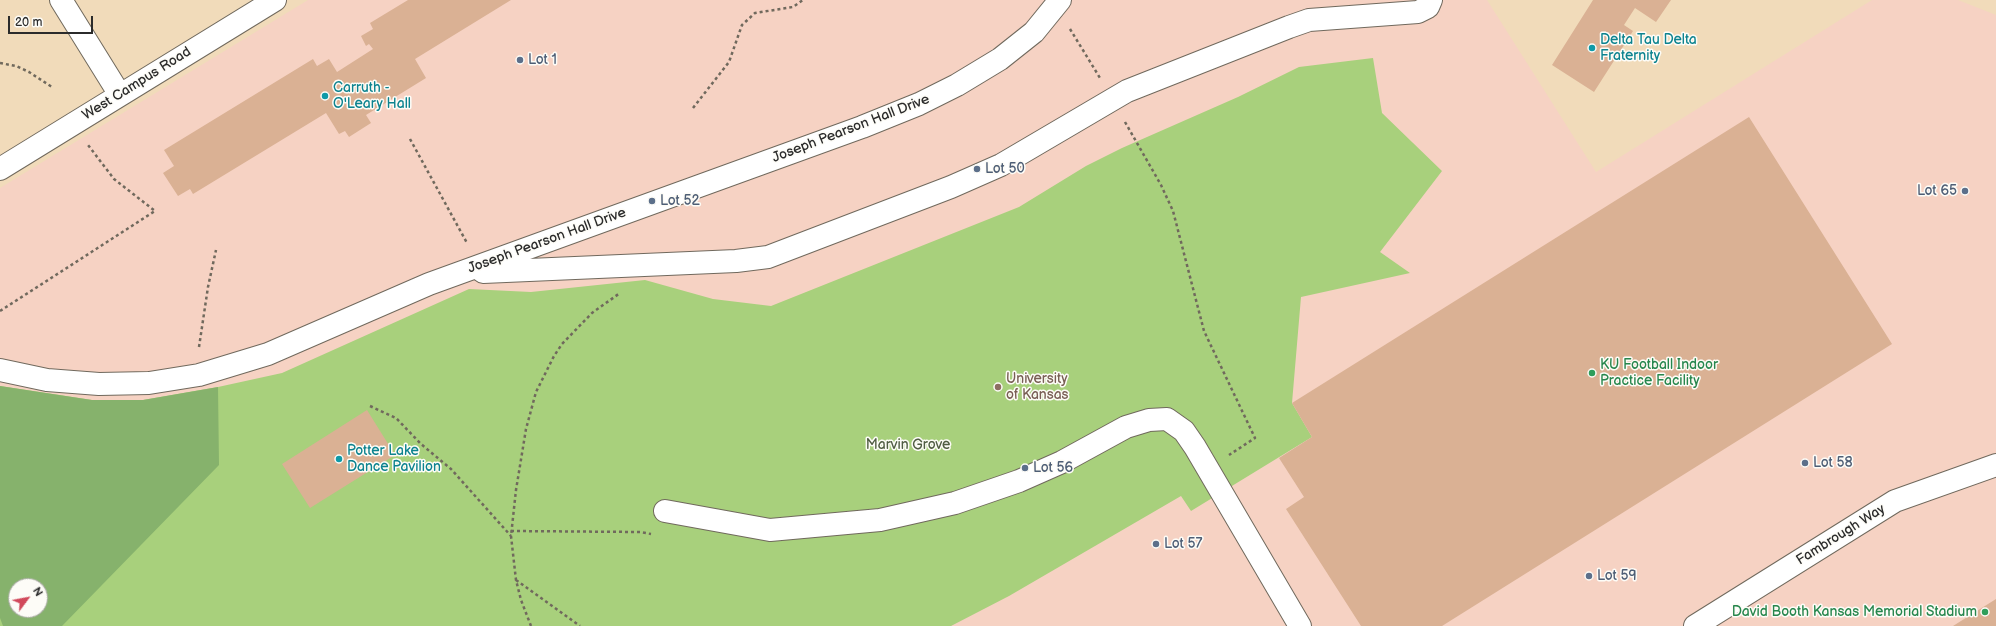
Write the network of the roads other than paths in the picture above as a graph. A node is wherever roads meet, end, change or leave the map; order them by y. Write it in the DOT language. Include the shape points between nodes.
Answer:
graph roads {
  1 [pos="61,0"];
  2 [pos="275,0"];
  3 [pos="1431,0"];
  4 [pos="1057,4"];
  5 [pos="120,95"];
  6 [pos="0,169"];
  7 [pos="462,273"];
  8 [pos="0,370"];
  9 [pos="1996,465"];
  10 [pos="665,512"];
  11 [pos="1300,626"];
  12 [pos="1696,626"];
  1 -- 5 [label="street"];
  2 -- 5 [label="street, West Campus Road"];
  3 -- 7 [label="street" via="1428,7 1418,12 1309,20 1158,78 1127,91 1000,164 951,187 768,257"];
  4 -- 7 [label="street, Joseph Pearson Hall Drive" via="1034,32 1000,59 919,104 848,133"];
  5 -- 6 [label="street, West Campus Road"];
  7 -- 8 [label="street, Joseph Pearson Hall Drive" via="429,284 268,354 199,375 149,383 99,384 47,380"];
  9 -- 12 [label="street, Fambrough Way" via="1895,501"];
  10 -- 11 [label="street" via="770,530 880,520 955,504 1062,462 1126,427 1149,420 1167,420 1184,431 1208,468"];
}
